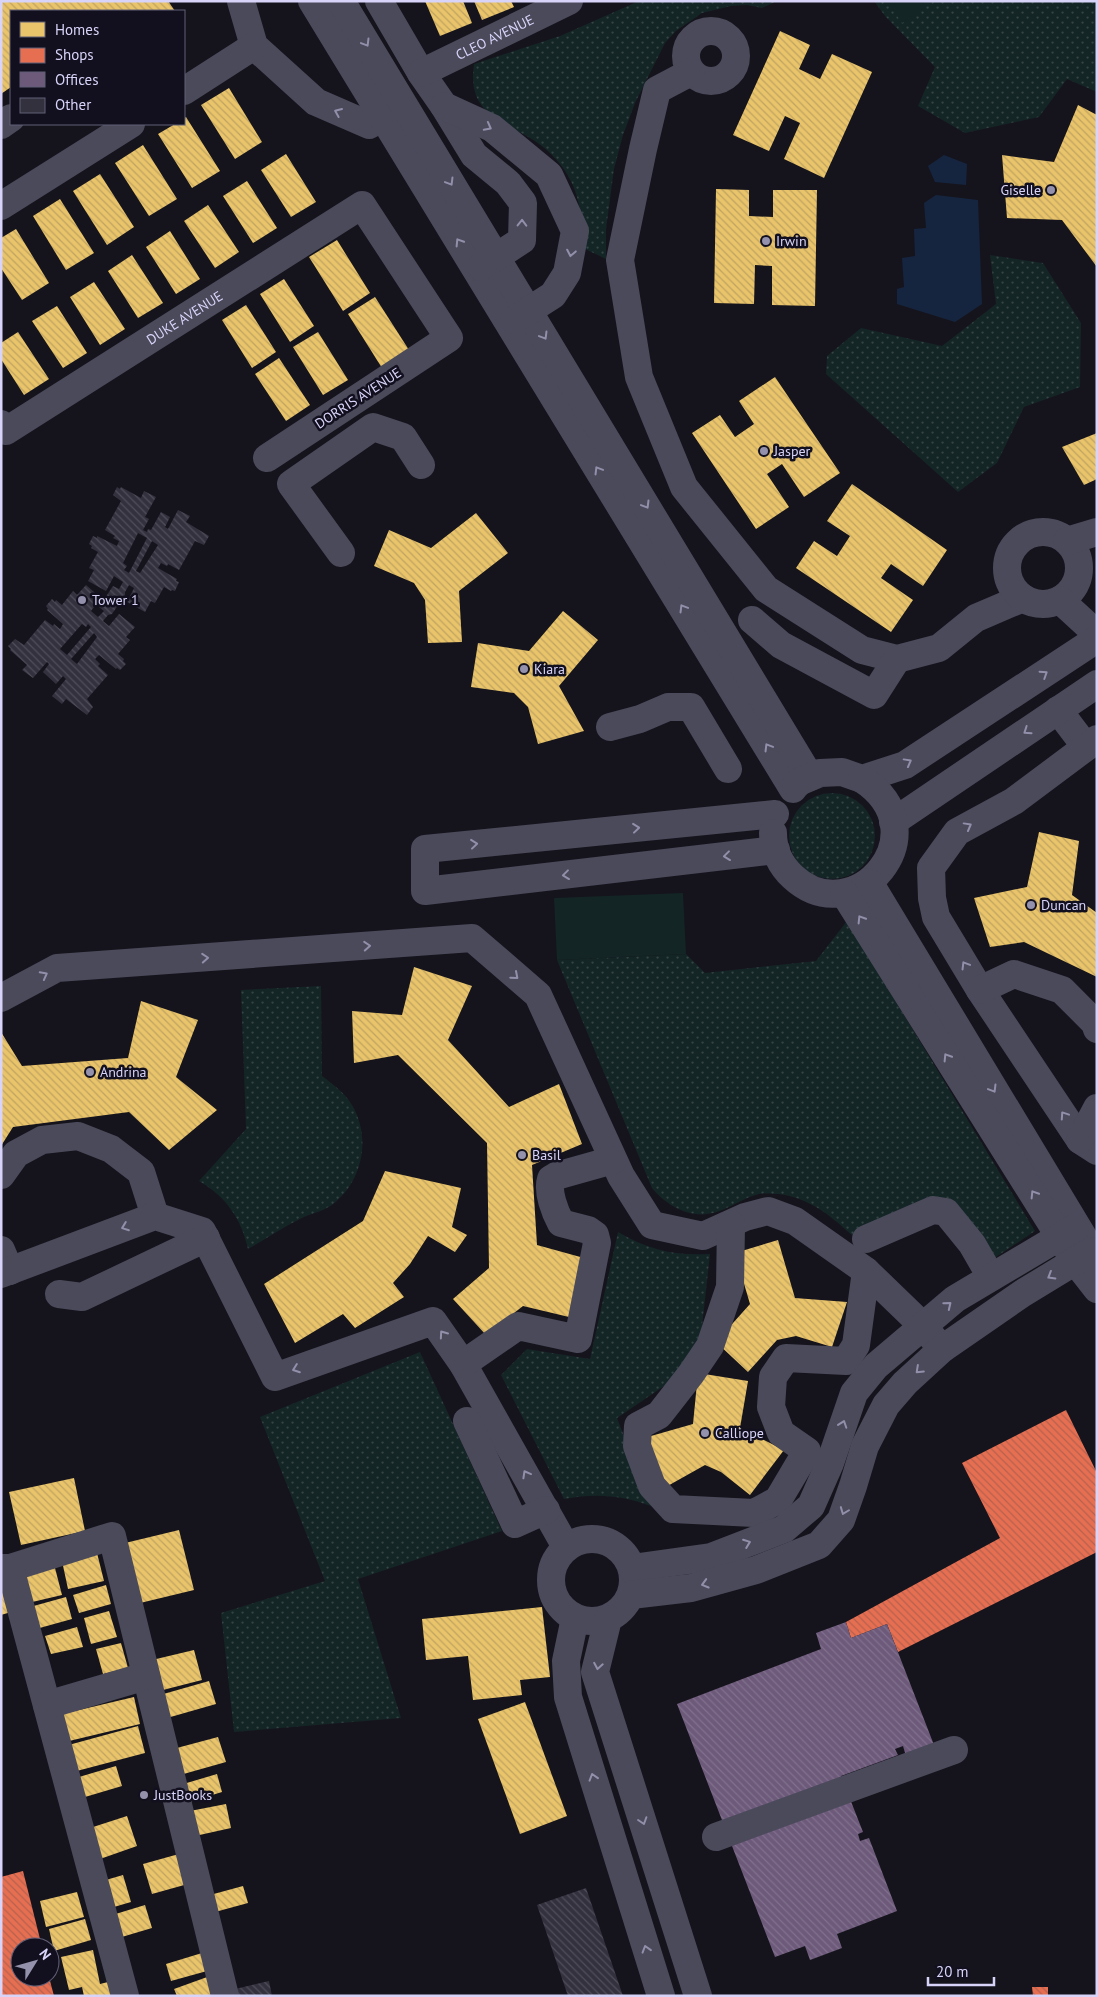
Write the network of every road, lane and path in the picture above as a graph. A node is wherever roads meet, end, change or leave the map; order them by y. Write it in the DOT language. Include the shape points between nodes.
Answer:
graph roads {
  1 [pos="240,1"];
  2 [pos="312,1"];
  3 [pos="341,1"];
  4 [pos="379,1"];
  5 [pos="570,1"];
  6 [pos="254,46"];
  7 [pos="691,72"];
  8 [pos="421,73"];
  9 [pos="185,90"];
  10 [pos="444,106"];
  11 [pos="393,112"];
  12 [pos="129,125"];
  13 [pos="1,206"];
  14 [pos="486,264"];
  15 [pos="519,317"];
  16 [pos="449,338"];
  17 [pos="4,427"];
  18 [pos="267,458"];
  19 [pos="422,465"];
  20 [pos="1097,532"];
  21 [pos="1067,540"];
  22 [pos="341,552"];
  23 [pos="1023,598"];
  24 [pos="1060,600"];
  25 [pos="752,620"];
  26 [pos="1097,634"];
  27 [pos="1097,639"];
  28 [pos="897,659"];
  29 [pos="1097,684"];
  30 [pos="1058,710"];
  31 [pos="610,727"];
  32 [pos="1092,743"];
  33 [pos="728,769"];
  34 [pos="862,779"];
  35 [pos="802,783"];
  36 [pos="775,814"];
  37 [pos="894,822"];
  38 [pos="597,832"];
  39 [pos="776,850"];
  40 [pos="594,872"];
  41 [pos="869,882"];
  42 [pos="844,893"];
  43 [pos="980,990"];
  44 [pos="1,998"];
  45 [pos="1097,1029"];
  46 [pos="1097,1108"];
  47 [pos="1089,1145"];
  48 [pos="613,1160"];
  49 [pos="1,1175"];
  50 [pos="155,1216"];
  51 [pos="731,1224"];
  52 [pos="1068,1231"];
  53 [pos="206,1238"];
  54 [pos="866,1239"];
  55 [pos="1088,1256"];
  56 [pos="4,1265"];
  57 [pos="866,1271"];
  58 [pos="991,1277"];
  59 [pos="1097,1289"];
  60 [pos="59,1294"];
  61 [pos="923,1326"];
  62 [pos="942,1349"];
  63 [pos="464,1364"];
  64 [pos="467,1421"];
  65 [pos="546,1510"];
  66 [pos="566,1547"];
  67 [pos="6,1568"];
  68 [pos="632,1568"];
  69 [pos="632,1595"];
  70 [pos="575,1618"];
  71 [pos="608,1619"];
  72 [pos="146,1676"];
  73 [pos="47,1705"];
  74 [pos="954,1750"];
  75 [pos="716,1837"];
  76 [pos="696,1991"];
  77 [pos="661,1995"];
  78 [pos="125,1996"];
  79 [pos="225,1996"];
  1 -- 6 [label="street"];
  2 -- 11 [label="street"];
  3 -- 11 [label="street, one-way"];
  4 -- 8 [label="street"];
  5 -- 8 [label="street, CLEO AVENUE"];
  6 -- 9 [label="street"];
  11 -- 6 [label="street, one-way" via="369,125 316,102"];
  7 -- 28 [label="street" via="657,90 620,260 639,377 684,487 766,589 862,650"];
  8 -- 10 [label="street"];
  14 -- 10 [label="street, one-way" via="522,240 523,203 508,183 474,155"];
  10 -- 15 [label="street, one-way" via="492,128 548,175 575,231 567,273 552,295"];
  11 -- 14 [label="street"];
  12 -- 13 [label="street"];
  14 -- 15 [label="street"];
  15 -- 35 [label="street"];
  16 -- 17 [label="street, DUKE AVENUE" via="362,205"];
  16 -- 18 [label="street, DORRIS AVENUE"];
  19 -- 22 [label="street" via="404,438 373,428 291,484"];
  20 -- 21 [label="street"];
  21 -- 23 [label="street" via="1038,532 1019,541 1008,558 1009,579"];
  21 -- 24 [label="street" via="1078,557 1078,577 1068,594"];
  23 -- 24 [label="street" via="1048,604"];
  23 -- 28 [label="street" via="976,618 939,648"];
  24 -- 26 [label="street"];
  25 -- 28 [label="street" via="781,645 874,695"];
  34 -- 27 [label="street, one-way" via="905,765"];
  29 -- 30 [label="street"];
  30 -- 32 [label="street"];
  30 -- 37 [label="street, one-way"];
  31 -- 33 [label="street" via="668,708 691,707"];
  43 -- 32 [label="street, one-way" via="936,917 931,868 957,832 1014,801"];
  34 -- 35 [label="street" via="842,772 820,773"];
  34 -- 37 [label="street" via="879,792"];
  35 -- 36 [label="street" via="780,802"];
  38 -- 36 [label="street, one-way"];
  36 -- 39 [label="street" via="773,838"];
  37 -- 41 [label="street" via="891,853 879,874"];
  38 -- 40 [label="street"];
  40 -- 38 [label="street, one-way" via="425,892 426,849"];
  39 -- 40 [label="street, one-way"];
  39 -- 42 [label="street" via="788,872 807,887 819,892"];
  41 -- 42 [label="street"];
  41 -- 52 [label="street, one-way"];
  52 -- 42 [label="street, one-way"];
  43 -- 45 [label="street" via="1014,974 1062,990 1095,1023"];
  47 -- 43 [label="street, one-way"];
  44 -- 48 [label="street, one-way" via="57,968 472,938 538,995"];
  46 -- 47 [label="street"];
  48 -- 51 [label="street" via="652,1225 703,1236"];
  48 -- 63 [label="street" via="556,1176 549,1185 561,1223 588,1230 595,1235 597,1244 578,1339 518,1326"];
  49 -- 50 [label="street" via="16,1154 42,1140 78,1136 111,1149 141,1172"];
  50 -- 53 [label="street" via="202,1231"];
  50 -- 56 [label="street, one-way"];
  51 -- 57 [label="street" via="768,1211 795,1221"];
  51 -- 57 [label="street" via="730,1287 710,1346 659,1415 638,1426 637,1446 652,1486 673,1508 754,1513 778,1500 807,1451 781,1433 771,1407 773,1377 786,1358 846,1362 856,1345"];
  52 -- 55 [label="street"];
  52 -- 58 [label="street"];
  53 -- 60 [label="street" via="82,1297"];
  63 -- 53 [label="street, one-way" via="433,1320 275,1377"];
  54 -- 58 [label="street" via="933,1210 946,1212 972,1244"];
  55 -- 59 [label="street"];
  55 -- 62 [label="street, one-way" via="1023,1293"];
  57 -- 61 [label="street"];
  61 -- 58 [label="street, one-way" via="955,1299"];
  61 -- 62 [label="street"];
  68 -- 61 [label="street, one-way" via="711,1557 784,1529 811,1506 854,1393 876,1366"];
  62 -- 69 [label="street, one-way" via="886,1405 865,1446 841,1520 819,1544 756,1570 691,1588"];
  65 -- 63 [label="street, one-way"];
  64 -- 65 [label="street" via="515,1524"];
  65 -- 66 [label="street"];
  66 -- 68 [label="street" via="582,1540 599,1539 619,1549"];
  66 -- 70 [label="street" via="553,1566 551,1584 556,1601"];
  67 -- 72 [label="street" via="112,1536"];
  67 -- 73 [label="street"];
  68 -- 69 [label="street"];
  69 -- 71 [label="street" via="622,1609"];
  70 -- 71 [label="street" via="592,1622"];
  77 -- 70 [label="street, one-way" via="568,1697 566,1661"];
  71 -- 76 [label="street, one-way" via="595,1672"];
  72 -- 73 [label="street"];
  72 -- 79 [label="street"];
  73 -- 78 [label="street"];
  74 -- 75 [label="street"];
  76 -- 77 [label="street"];
}
